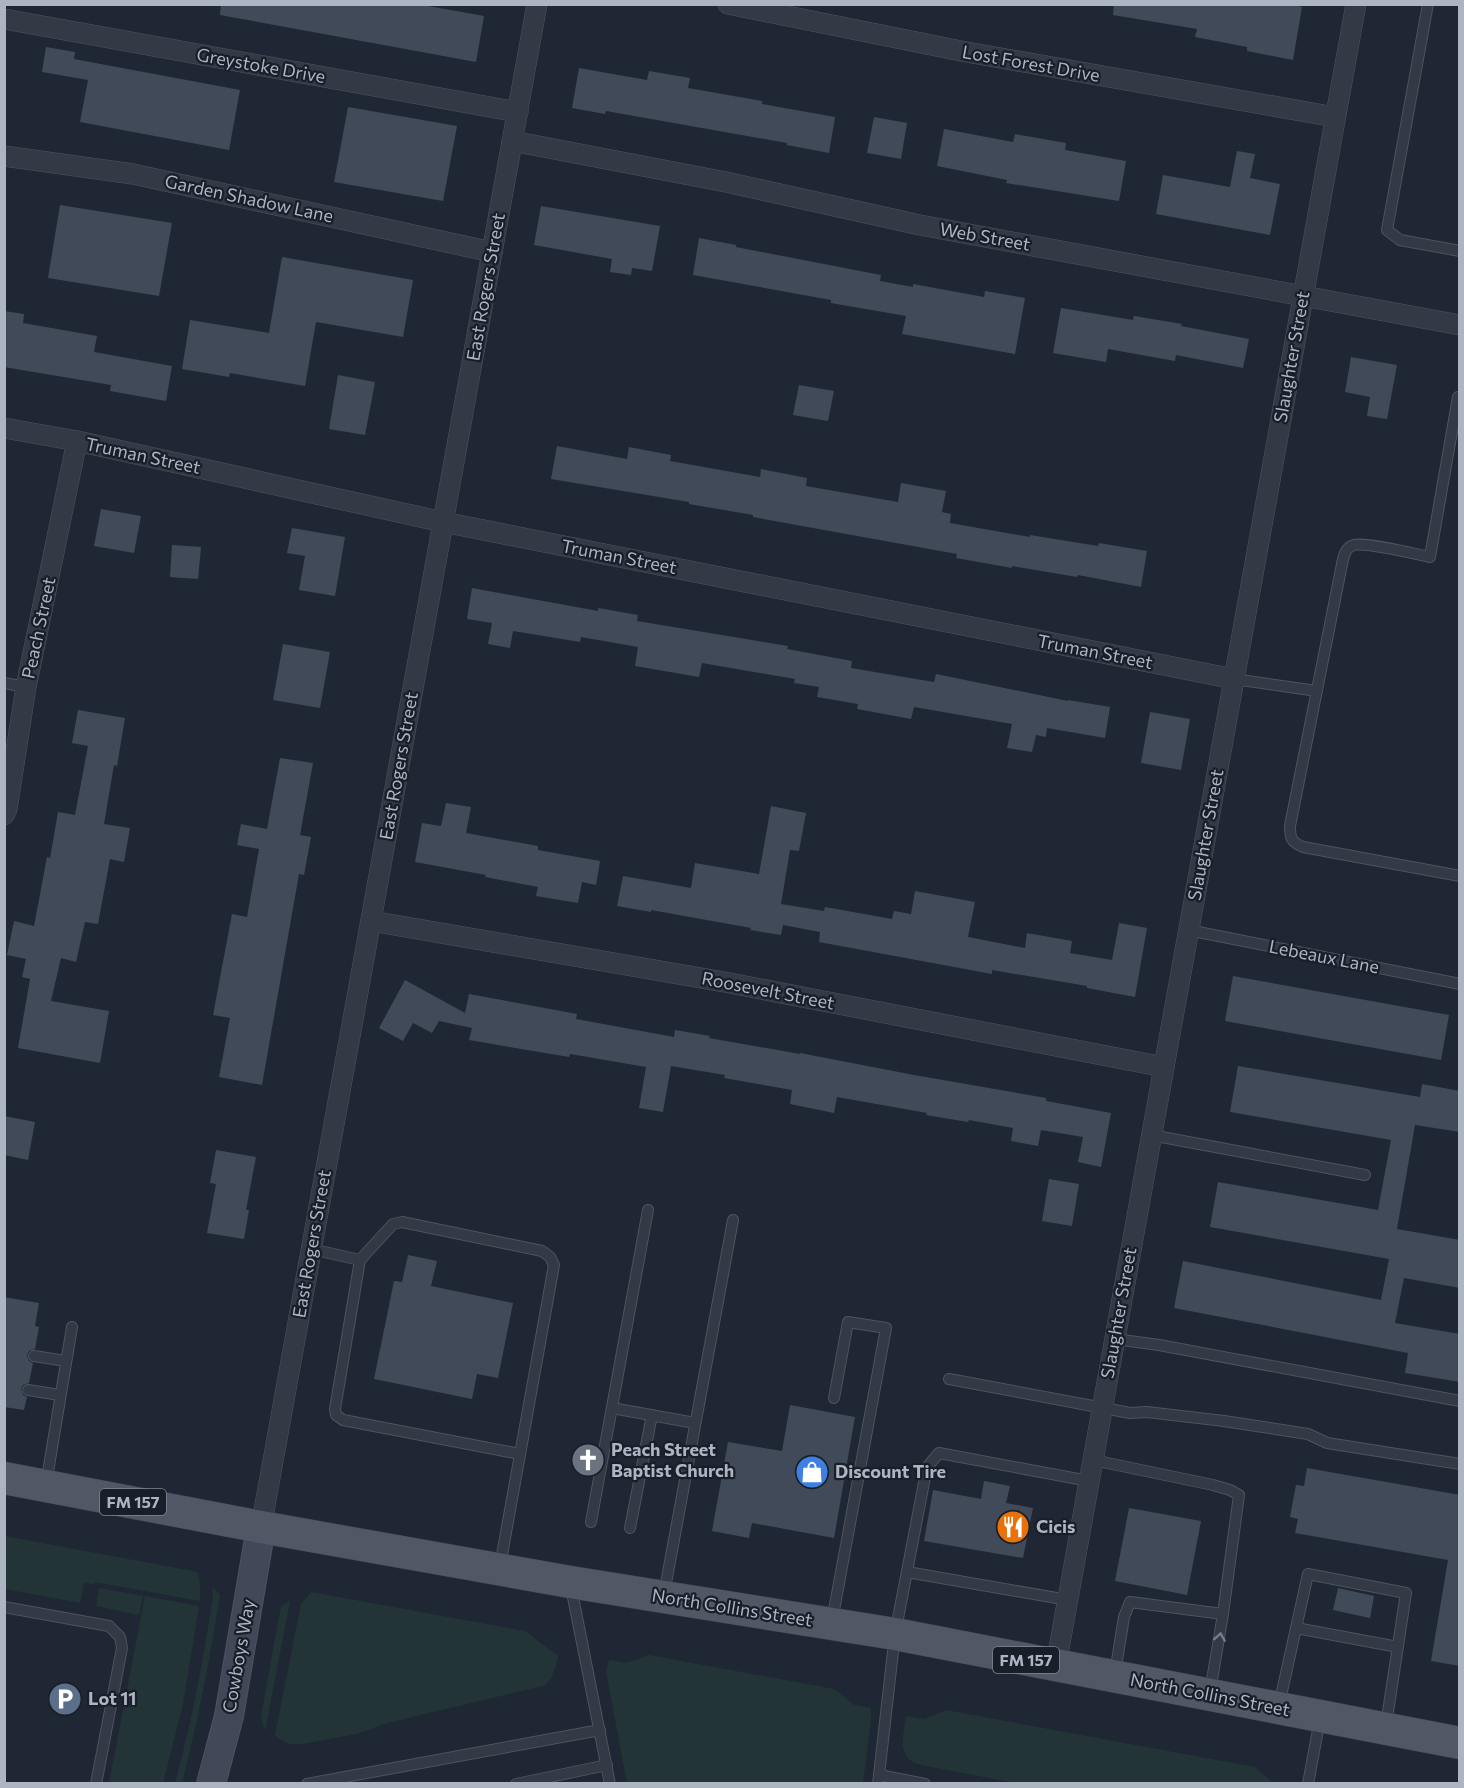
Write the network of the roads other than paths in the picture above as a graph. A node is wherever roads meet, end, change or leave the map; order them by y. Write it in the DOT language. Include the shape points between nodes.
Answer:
graph roads {
  1 [pos="537,4"];
  2 [pos="728,4"];
  3 [pos="1356,4"];
  4 [pos="1428,4"];
  5 [pos="4,19"];
  6 [pos="518,112"];
  7 [pos="1335,117"];
  8 [pos="512,141"];
  9 [pos="4,156"];
  10 [pos="1460,251"];
  11 [pos="492,252"];
  12 [pos="1303,295"];
  13 [pos="1460,325"];
  14 [pos="1459,395"];
  15 [pos="4,428"];
  16 [pos="77,441"];
  17 [pos="443,522"];
  18 [pos="1234,679"];
  19 [pos="4,683"];
  20 [pos="26,687"];
  21 [pos="1317,692"];
  22 [pos="4,814"];
  23 [pos="1460,876"];
  24 [pos="371,921"];
  25 [pos="1188,930"];
  26 [pos="1460,984"];
  27 [pos="1164,1067"];
  28 [pos="1151,1135"];
  29 [pos="1365,1175"];
  30 [pos="648,1210"];
  31 [pos="733,1220"];
  32 [pos="311,1249"];
  33 [pos="360,1260"];
  34 [pos="72,1328"];
  35 [pos="1115,1339"];
  36 [pos="34,1356"];
  37 [pos="66,1361"];
  38 [pos="949,1379"];
  39 [pos="28,1390"];
  40 [pos="60,1395"];
  41 [pos="834,1398"];
  42 [pos="1460,1401"];
  43 [pos="612,1408"];
  44 [pos="1102,1408"];
  45 [pos="652,1415"];
  46 [pos="695,1423"];
  47 [pos="520,1454"];
  48 [pos="1093,1460"];
  49 [pos="1460,1464"];
  50 [pos="4,1478"];
  51 [pos="1089,1481"];
  52 [pos="46,1486"];
  53 [pos="591,1522"];
  54 [pos="261,1527"];
  55 [pos="630,1528"];
  56 [pos="499,1570"];
  57 [pos="907,1572"];
  58 [pos="570,1582"];
  59 [pos="663,1598"];
  60 [pos="1068,1599"];
  61 [pos="4,1607"];
  62 [pos="1223,1614"];
  63 [pos="831,1624"];
  64 [pos="1296,1628"];
  65 [pos="895,1634"];
  66 [pos="1398,1647"];
  67 [pos="1056,1665"];
  68 [pos="1114,1677"];
  69 [pos="1210,1695"];
  70 [pos="1278,1708"];
  71 [pos="1320,1716"];
  72 [pos="1385,1728"];
  73 [pos="600,1730"];
  74 [pos="1460,1743"];
  75 [pos="607,1766"];
  76 [pos="878,1779"];
  77 [pos="309,1783"];
  78 [pos="96,1784"];
  79 [pos="212,1784"];
  80 [pos="516,1784"];
  81 [pos="610,1784"];
  82 [pos="924,1784"];
  83 [pos="1308,1784"];
  1 -- 6 [label="street, East Rogers Street"];
  2 -- 7 [label="street, Lost Forest Drive" via="961,51"];
  3 -- 7 [label="street, Slaughter Street"];
  4 -- 10 [label="lane" via="1387,230 1400,240"];
  5 -- 6 [label="street, Greystoke Drive"];
  6 -- 8 [label="street, East Rogers Street"];
  7 -- 12 [label="street, Slaughter Street"];
  8 -- 11 [label="street, East Rogers Street"];
  8 -- 12 [label="street, Web Street" via="920,225"];
  9 -- 11 [label="street, Garden Shadow Lane" via="133,174"];
  11 -- 17 [label="street, East Rogers Street"];
  12 -- 13 [label="street, Web Street"];
  12 -- 18 [label="street, Slaughter Street"];
  14 -- 21 [label="lane" via="1430,557 1365,545 1346,550"];
  15 -- 16 [label="street, Truman Street"];
  16 -- 17 [label="street, Truman Street"];
  16 -- 20 [label="street, Peach Street"];
  17 -- 18 [label="street, Truman Street"];
  17 -- 24 [label="street, East Rogers Street"];
  18 -- 21 [label="lane"];
  18 -- 25 [label="street, Slaughter Street"];
  19 -- 20 [label="lane"];
  20 -- 22 [label="street, Peach Street"];
  21 -- 23 [label="lane" via="1290,826 1294,843"];
  24 -- 27 [label="street, Roosevelt Street" via="730,983"];
  24 -- 32 [label="street, East Rogers Street"];
  25 -- 26 [label="lane, Lebeaux Lane"];
  25 -- 27 [label="street, Slaughter Street"];
  27 -- 28 [label="street, Slaughter Street"];
  28 -- 29 [label="lane"];
  28 -- 35 [label="street, Slaughter Street"];
  30 -- 43 [label="lane"];
  31 -- 46 [label="lane"];
  32 -- 33 [label="lane"];
  32 -- 54 [label="street, East Rogers Street"];
  33 -- 47 [label="lane" via="336,1415 343,1420"];
  33 -- 47 [label="lane" via="393,1224 402,1222 542,1251 550,1257 554,1265"];
  34 -- 37 [label="lane"];
  35 -- 42 [label="lane"];
  35 -- 44 [label="street, Slaughter Street"];
  36 -- 37 [label="lane"];
  37 -- 40 [label="lane"];
  38 -- 44 [label="lane"];
  39 -- 40 [label="lane"];
  40 -- 52 [label="lane"];
  41 -- 63 [label="lane" via="848,1322 886,1328"];
  43 -- 45 [label="lane"];
  43 -- 53 [label="lane"];
  44 -- 48 [label="street, Slaughter Street"];
  44 -- 49 [label="lane" via="1287,1430 1327,1443"];
  45 -- 46 [label="lane"];
  45 -- 55 [label="lane"];
  46 -- 59 [label="lane"];
  47 -- 56 [label="lane"];
  48 -- 51 [label="street, Slaughter Street"];
  48 -- 62 [label="lane" via="1213,1485 1239,1495"];
  50 -- 52 [label="main road, North Collins Street / FM 157"];
  51 -- 57 [label="lane" via="939,1453 927,1467"];
  51 -- 60 [label="street, Slaughter Street"];
  52 -- 54 [label="main road, North Collins Street / FM 157"];
  54 -- 56 [label="main road, North Collins Street / FM 157"];
  54 -- 79 [label="street, Cowboys Way" via="229,1716"];
  56 -- 58 [label="main road, North Collins Street / FM 157"];
  57 -- 60 [label="lane"];
  57 -- 65 [label="lane"];
  58 -- 59 [label="main road, North Collins Street / FM 157"];
  58 -- 73 [label="lane"];
  59 -- 63 [label="main road, North Collins Street / FM 157"];
  60 -- 67 [label="street, Slaughter Street"];
  61 -- 78 [label="lane" via="109,1626 120,1636 122,1648"];
  62 -- 68 [label="lane" via="1131,1602 1124,1617"];
  69 -- 62 [label="lane, one-way"];
  63 -- 65 [label="main road, North Collins Street / FM 157"];
  64 -- 66 [label="lane"];
  64 -- 66 [label="lane" via="1308,1574 1395,1590 1406,1593"];
  64 -- 70 [label="lane"];
  65 -- 67 [label="main road, North Collins Street / FM 157"];
  65 -- 76 [label="lane"];
  66 -- 72 [label="lane"];
  67 -- 68 [label="main road, North Collins Street / FM 157"];
  68 -- 69 [label="main road, North Collins Street / FM 157"];
  69 -- 70 [label="main road, North Collins Street / FM 157"];
  70 -- 71 [label="main road, North Collins Street / FM 157"];
  71 -- 72 [label="main road, North Collins Street / FM 157"];
  71 -- 83 [label="lane"];
  72 -- 74 [label="main road, North Collins Street / FM 157"];
  73 -- 75 [label="lane"];
  73 -- 77 [label="lane"];
  75 -- 80 [label="lane"];
  75 -- 81 [label="lane"];
  76 -- 82 [label="lane"];
}
